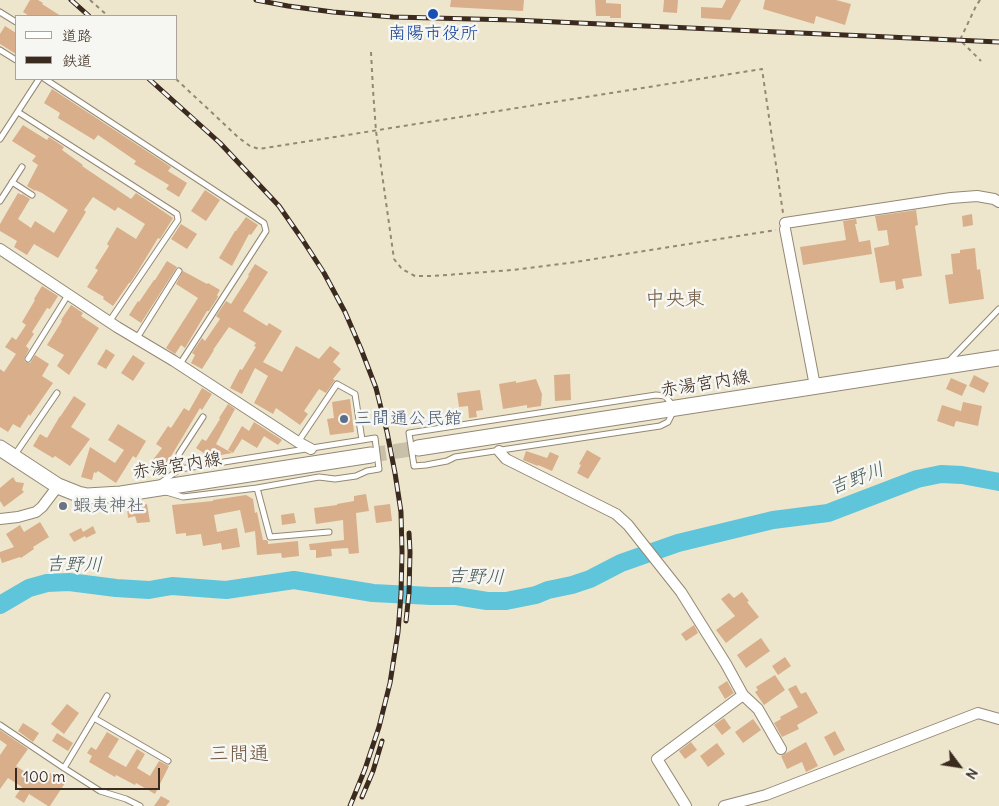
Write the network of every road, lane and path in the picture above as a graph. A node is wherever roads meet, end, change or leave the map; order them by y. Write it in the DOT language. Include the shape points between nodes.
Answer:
graph roads {
  1 [pos="90,0"];
  2 [pos="980,0"];
  3 [pos="0,12"];
  4 [pos="107,15"];
  5 [pos="15,21"];
  6 [pos="0,50"];
  7 [pos="371,52"];
  8 [pos="15,59"];
  9 [pos="981,61"];
  10 [pos="38,80"];
  11 [pos="48,80"];
  12 [pos="177,80"];
  13 [pos="18,112"];
  14 [pos="376,130"];
  15 [pos="0,139"];
  16 [pos="22,167"];
  17 [pos="12,182"];
  18 [pos="32,195"];
  19 [pos="0,201"];
  20 [pos="999,202"];
  21 [pos="785,226"];
  22 [pos="0,249"];
  23 [pos="180,272"];
  24 [pos="68,295"];
  25 [pos="999,309"];
  26 [pos="109,322"];
  27 [pos="136,338"];
  28 [pos="999,358"];
  29 [pos="28,359"];
  30 [pos="179,365"];
  31 [pos="945,366"];
  32 [pos="814,386"];
  33 [pos="56,393"];
  34 [pos="675,408"];
  35 [pos="203,417"];
  36 [pos="362,440"];
  37 [pos="298,442"];
  38 [pos="0,448"];
  39 [pos="311,448"];
  40 [pos="418,448"];
  41 [pos="499,451"];
  42 [pos="371,455"];
  43 [pos="14,457"];
  44 [pos="180,469"];
  45 [pos="58,486"];
  46 [pos="153,488"];
  47 [pos="257,488"];
  48 [pos="0,519"];
  49 [pos="329,532"];
  50 [pos="743,695"];
  51 [pos="107,696"];
  52 [pos="94,718"];
  53 [pos="999,719"];
  54 [pos="0,725"];
  55 [pos="781,749"];
  56 [pos="168,761"];
  57 [pos="64,768"];
  58 [pos="140,806"];
  59 [pos="686,806"];
  60 [pos="724,806"];
  1 -- 4 [label="path"];
  2 -- 9 [label="path" via="960,40"];
  3 -- 5 [label="lane"];
  6 -- 8 [label="lane"];
  7 -- 14 [label="path"];
  10 -- 13 [label="lane"];
  11 -- 30 [label="lane" via="264,224 266,231"];
  12 -- 14 [label="path" via="254,148"];
  13 -- 15 [label="lane"];
  13 -- 26 [label="lane" via="177,214 178,220"];
  14 -- 21 [label="path" via="394,259 402,269 415,276 569,263"];
  14 -- 21 [label="path" via="762,69"];
  16 -- 17 [label="lane"];
  17 -- 18 [label="lane"];
  17 -- 19 [label="lane"];
  20 -- 21 [label="street" via="977,196 951,198"];
  21 -- 32 [label="street"];
  22 -- 24 [label="street"];
  23 -- 27 [label="lane"];
  24 -- 26 [label="street"];
  24 -- 29 [label="lane"];
  25 -- 31 [label="lane"];
  26 -- 27 [label="street"];
  27 -- 30 [label="street"];
  28 -- 31 [label="main road, 赤湯宮内線"];
  30 -- 37 [label="street"];
  31 -- 32 [label="main road, 赤湯宮内線"];
  32 -- 34 [label="main road, 赤湯宮内線"];
  33 -- 43 [label="lane"];
  34 -- 40 [label="main road, 赤湯宮内線"];
  34 -- 41 [label="lane" via="668,422 660,426"];
  34 -- 41 [label="lane" via="665,396 656,395 409,433 414,466"];
  35 -- 44 [label="lane" via="178,454"];
  36 -- 37 [label="lane" via="355,394 337,384"];
  36 -- 39 [label="lane"];
  36 -- 47 [label="lane" via="375,438 380,468 356,476 319,477"];
  37 -- 39 [label="street"];
  38 -- 43 [label="main road, 赤湯宮内線"];
  39 -- 44 [label="lane"];
  41 -- 50 [label="street" via="506,459 616,514 628,525 681,592"];
  42 -- 46 [label="main road, 赤湯宮内線"];
  43 -- 45 [label="main road, 赤湯宮内線"];
  44 -- 46 [label="lane"];
  45 -- 46 [label="main road, 赤湯宮内線" via="87,496"];
  45 -- 48 [label="street" via="36,512"];
  46 -- 47 [label="lane" via="183,497"];
  47 -- 49 [label="lane" via="270,537"];
  50 -- 55 [label="street" via="758,709"];
  50 -- 59 [label="street" via="657,759"];
  51 -- 52 [label="lane"];
  52 -- 56 [label="lane"];
  52 -- 57 [label="lane"];
  53 -- 60 [label="street" via="978,714 766,795"];
  54 -- 57 [label="lane"];
  57 -- 58 [label="lane" via="100,791"];
}
